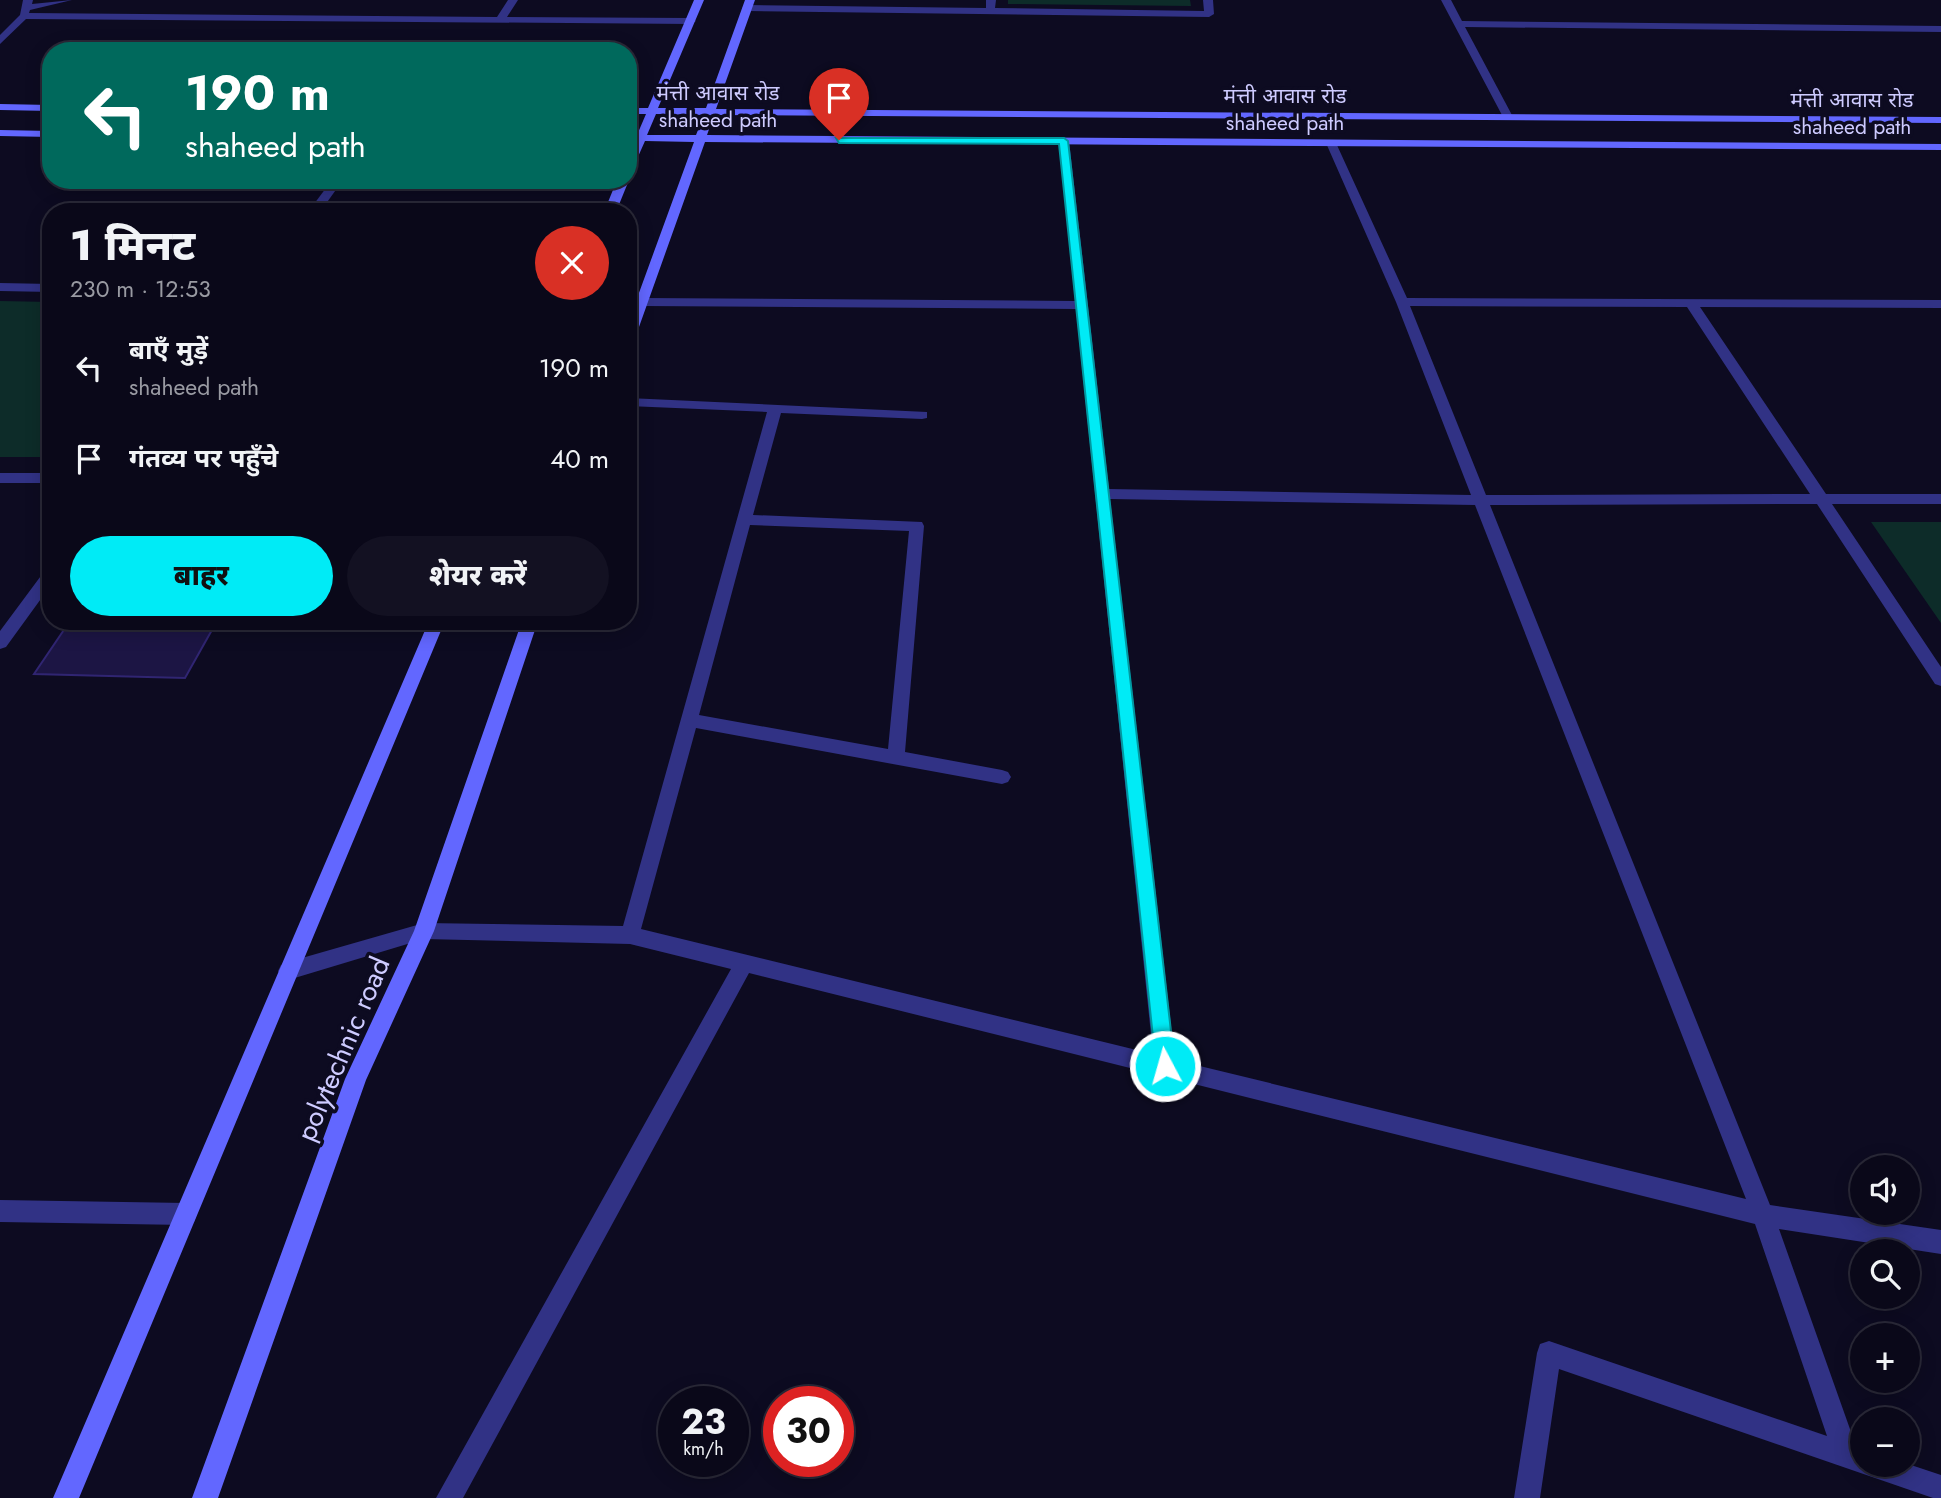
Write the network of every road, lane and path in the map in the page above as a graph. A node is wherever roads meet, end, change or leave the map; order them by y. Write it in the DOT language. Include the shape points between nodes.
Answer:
graph roads {
  1 [pos="67,0"];
  2 [pos="513,0"];
  3 [pos="699,0"];
  4 [pos="991,0"];
  5 [pos="1209,0"];
  6 [pos="1446,0"];
  7 [pos="748,4"];
  8 [pos="26,8"];
  9 [pos="990,11"];
  10 [pos="500,20"];
  11 [pos="691,21"];
  12 [pos="1459,24"];
  13 [pos="1941,29"];
  14 [pos="0,41"];
  15 [pos="0,107"];
  16 [pos="42,108"];
  17 [pos="637,111"];
  18 [pos="652,111"];
  19 [pos="711,112"];
  20 [pos="1508,117"];
  21 [pos="1941,120"];
  22 [pos="0,133"];
  23 [pos="42,134"];
  24 [pos="637,138"];
  25 [pos="641,138"];
  26 [pos="701,139"];
  27 [pos="1064,141"];
  28 [pos="1331,143"];
  29 [pos="637,147"];
  30 [pos="1941,147"];
  31 [pos="0,287"];
  32 [pos="42,288"];
  33 [pos="643,302"];
  34 [pos="1402,302"];
  35 [pos="1691,303"];
  36 [pos="1081,304"];
  37 [pos="1941,304"];
  38 [pos="637,318"];
  39 [pos="637,402"];
  40 [pos="775,409"];
  41 [pos="922,415"];
  42 [pos="0,478"];
  43 [pos="42,478"];
  44 [pos="1102,494"];
  45 [pos="1821,499"];
  46 [pos="1941,499"];
  47 [pos="1480,500"];
  48 [pos="744,520"];
  49 [pos="42,585"];
  50 [pos="433,630"];
  51 [pos="527,630"];
  52 [pos="0,643"];
  53 [pos="1941,680"];
  54 [pos="689,720"];
  55 [pos="896,758"];
  56 [pos="1002,777"];
  57 [pos="424,932"];
  58 [pos="631,935"];
  59 [pos="745,962"];
  60 [pos="288,971"];
  61 [pos="1165,1066"];
  62 [pos="0,1211"];
  63 [pos="186,1214"];
  64 [pos="1763,1215"];
  65 [pos="1941,1242"];
  66 [pos="1850,1447"];
  67 [pos="1850,1457"];
  68 [pos="1909,1477"];
  69 [pos="1941,1488"];
  70 [pos="66,1498"];
  71 [pos="205,1498"];
  72 [pos="449,1498"];
  73 [pos="1527,1498"];
  1 -- 8 [label="street"];
  2 -- 10 [label="street"];
  3 -- 11 [label="street"];
  4 -- 9 [label="street"];
  5 -- 9 [label="street" via="1209,15"];
  6 -- 12 [label="street"];
  7 -- 9 [label="street"];
  7 -- 19 [label="street"];
  8 -- 10 [label="street"];
  8 -- 14 [label="street"];
  10 -- 11 [label="street"];
  11 -- 18 [label="street"];
  12 -- 13 [label="street"];
  12 -- 20 [label="street"];
  15 -- 16 [label="street"];
  17 -- 18 [label="street, मंत्ती आवास रोड"];
  18 -- 19 [label="street, मंत्ती आवास रोड"];
  18 -- 25 [label="street"];
  19 -- 20 [label="street, मंत्ती आवास रोड"];
  19 -- 26 [label="street"];
  20 -- 21 [label="street, मंत्ती आवास रोड"];
  22 -- 23 [label="street"];
  24 -- 25 [label="street, shaheed path"];
  25 -- 26 [label="street, shaheed path"];
  25 -- 29 [label="street"];
  26 -- 27 [label="street, shaheed path"];
  26 -- 33 [label="street"];
  27 -- 28 [label="street, shaheed path"];
  27 -- 36 [label="street"];
  28 -- 30 [label="street, shaheed path"];
  28 -- 34 [label="street"];
  31 -- 32 [label="street"];
  33 -- 36 [label="street"];
  33 -- 38 [label="street"];
  34 -- 35 [label="street"];
  34 -- 47 [label="street"];
  35 -- 37 [label="street"];
  35 -- 45 [label="street"];
  36 -- 44 [label="street"];
  39 -- 40 [label="street"];
  40 -- 41 [label="street"];
  40 -- 48 [label="street"];
  42 -- 43 [label="street"];
  44 -- 47 [label="street"];
  44 -- 61 [label="street"];
  45 -- 46 [label="street"];
  45 -- 47 [label="street"];
  45 -- 53 [label="street"];
  47 -- 64 [label="street"];
  48 -- 54 [label="street"];
  48 -- 55 [label="street" via="917,526"];
  49 -- 52 [label="street"];
  50 -- 60 [label="street"];
  51 -- 57 [label="street, polytechnic road"];
  54 -- 55 [label="street"];
  54 -- 58 [label="street"];
  55 -- 56 [label="street"];
  57 -- 58 [label="street"];
  57 -- 60 [label="street"];
  57 -- 71 [label="street, polytechnic road" via="356,1079"];
  58 -- 59 [label="street"];
  59 -- 61 [label="street"];
  59 -- 72 [label="street"];
  60 -- 63 [label="street"];
  61 -- 64 [label="street"];
  62 -- 63 [label="street"];
  63 -- 70 [label="street"];
  64 -- 65 [label="street"];
  64 -- 66 [label="street"];
  67 -- 73 [label="street" via="1549,1353"];
  68 -- 69 [label="street"];
}
